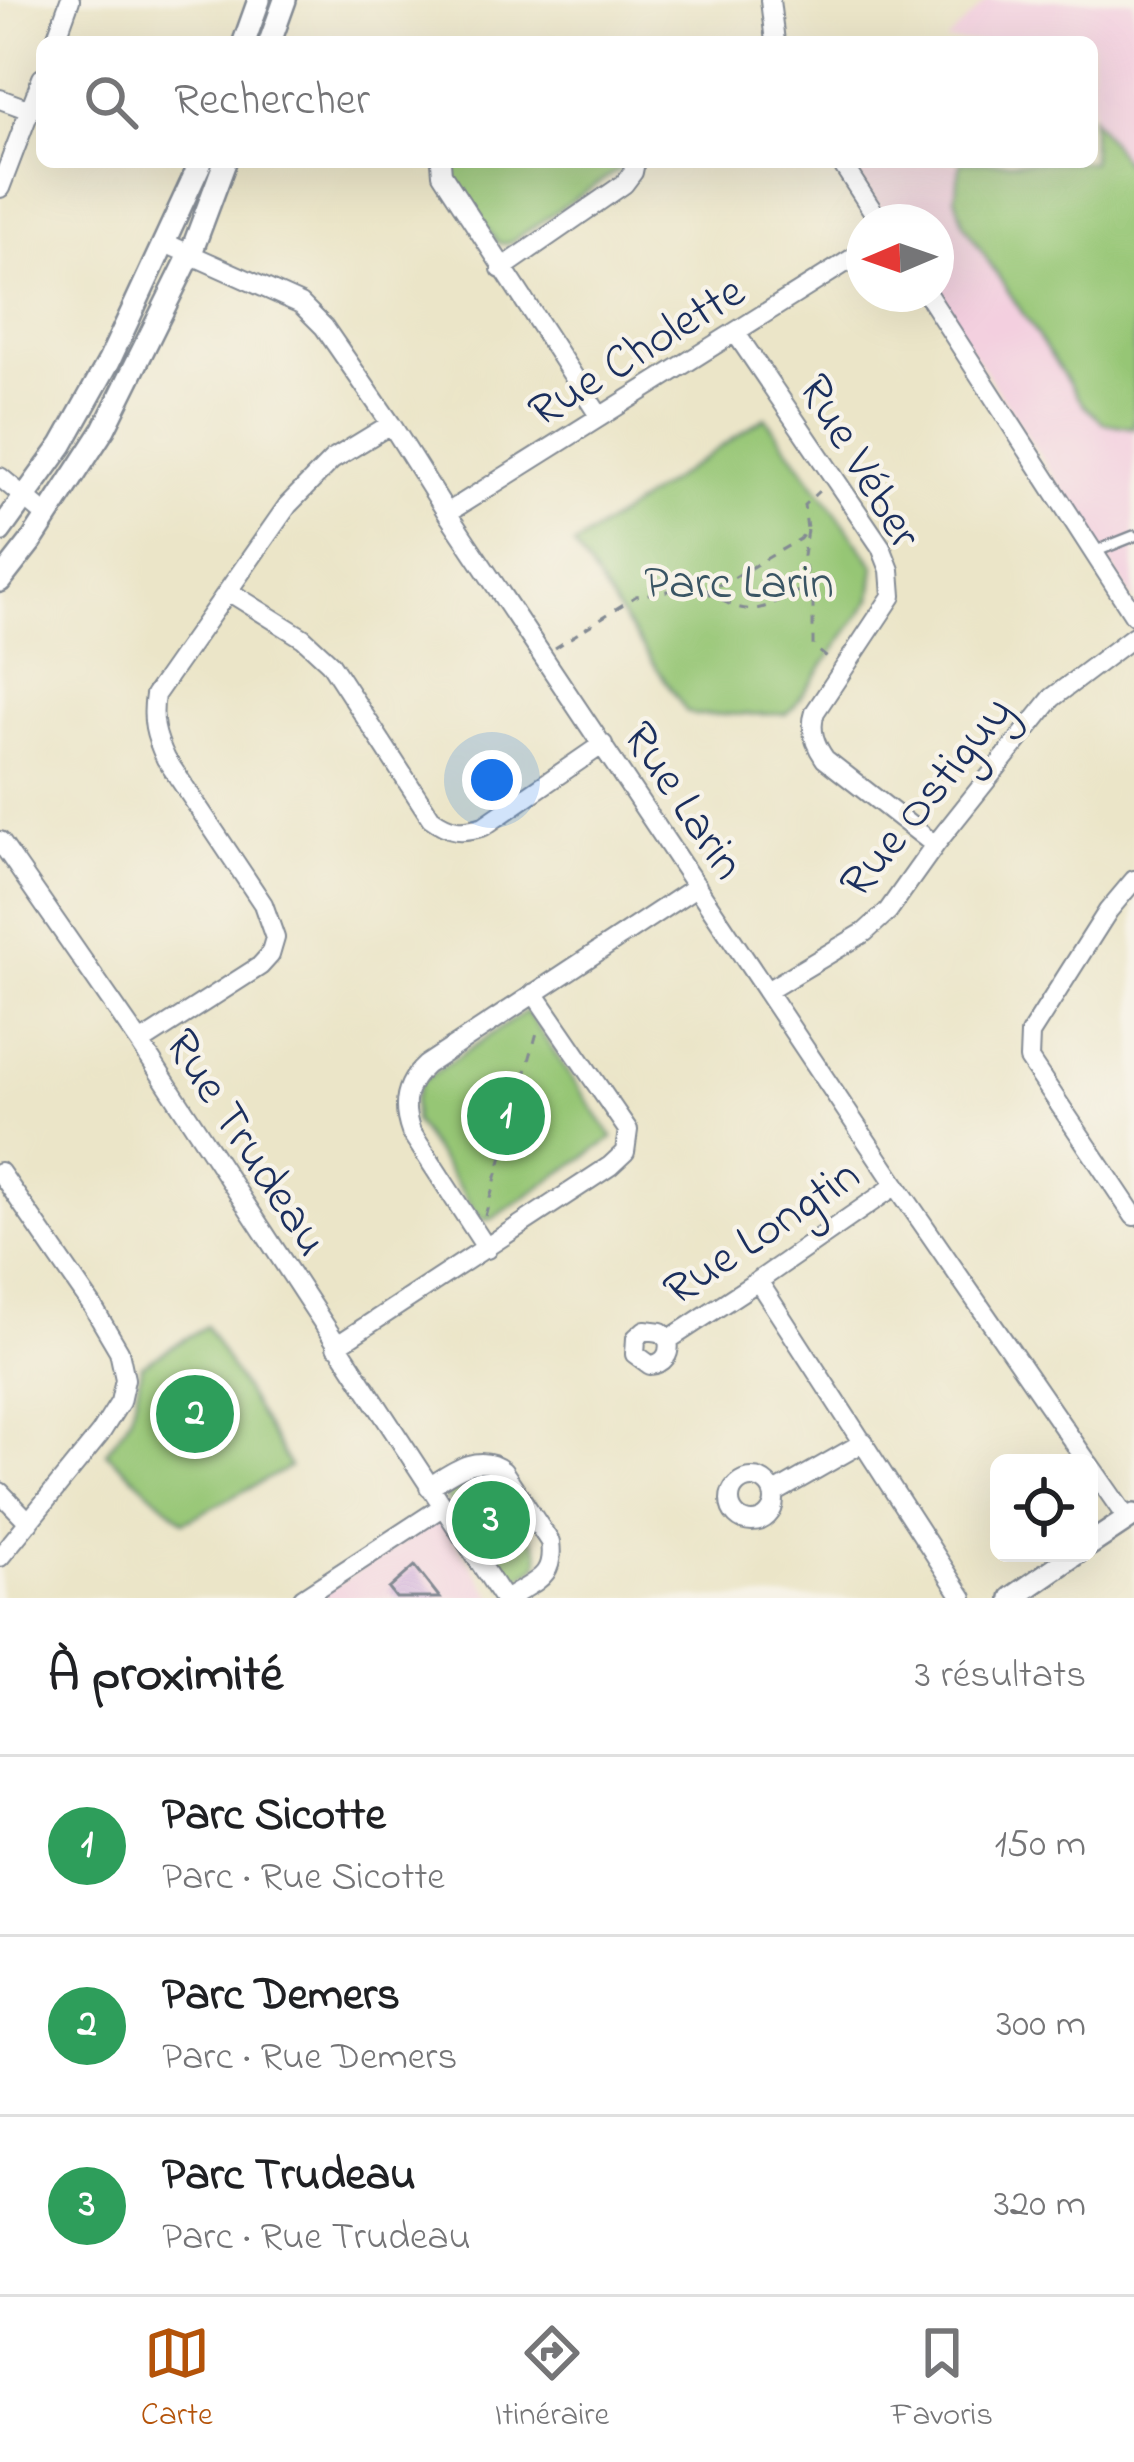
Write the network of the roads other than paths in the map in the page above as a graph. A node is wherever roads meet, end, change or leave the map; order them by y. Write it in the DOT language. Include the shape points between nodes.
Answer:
graph roads {
  1 [pos="70,0"];
  2 [pos="259,0"];
  3 [pos="285,0"];
  4 [pos="770,0"];
  5 [pos="57,36"];
  6 [pos="246,36"];
  7 [pos="272,36"];
  8 [pos="774,36"];
  9 [pos="36,94"];
  10 [pos="0,99"];
  11 [pos="30,110"];
  12 [pos="198,168"];
  13 [pos="223,168"];
  14 [pos="442,168"];
  15 [pos="634,168"];
  16 [pos="845,168"];
  17 [pos="0,188"];
  18 [pos="868,204"];
  19 [pos="165,243"];
  20 [pos="191,253"];
  21 [pos="846,262"];
  22 [pos="501,269"];
  23 [pos="939,312"];
  24 [pos="736,332"];
  25 [pos="600,417"];
  26 [pos="391,424"];
  27 [pos="0,477"];
  28 [pos="26,498"];
  29 [pos="447,513"];
  30 [pos="47,516"];
  31 [pos="0,531"];
  32 [pos="1134,536"];
  33 [pos="1094,552"];
  34 [pos="0,581"];
  35 [pos="228,591"];
  36 [pos="1134,615"];
  37 [pos="1134,636"];
  38 [pos="603,744"];
  39 [pos="0,841"];
  40 [pos="935,845"];
  41 [pos="8,869"];
  42 [pos="1134,880"];
  43 [pos="697,886"];
  44 [pos="767,991"];
  45 [pos="534,993"];
  46 [pos="140,1043"];
  47 [pos="0,1172"];
  48 [pos="896,1185"];
  49 [pos="1134,1216"];
  50 [pos="482,1240"];
  51 [pos="758,1282"];
  52 [pos="668,1340"];
  53 [pos="336,1346"];
  54 [pos="864,1442"];
  55 [pos="1082,1454"];
  56 [pos="1098,1475"];
  57 [pos="429,1487"];
  58 [pos="0,1492"];
  59 [pos="773,1494"];
  60 [pos="442,1507"];
  61 [pos="1131,1517"];
  62 [pos="28,1522"];
  63 [pos="1098,1539"];
  64 [pos="0,1557"];
  65 [pos="1065,1562"];
  66 [pos="303,1598"];
  67 [pos="506,1598"];
  68 [pos="963,1598"];
  69 [pos="1012,1598"];
  1 -- 5 [label="street"];
  2 -- 6 [label="street"];
  3 -- 7 [label="street"];
  4 -- 8 [label="street"];
  9 -- 11 [label="street"];
  10 -- 11 [label="street"];
  11 -- 17 [label="street"];
  12 -- 19 [label="street"];
  13 -- 20 [label="street"];
  14 -- 22 [label="street"];
  15 -- 22 [label="street" via="624,184"];
  16 -- 18 [label="street"];
  19 -- 20 [label="street, Rue Larin"];
  19 -- 28 [label="street" via="110,361"];
  20 -- 26 [label="street, Rue Larin" via="301,304"];
  20 -- 30 [label="street" via="104,429"];
  21 -- 24 [label="street, Rue Cholette"];
  22 -- 25 [label="street"];
  23 -- 33 [label="street"];
  24 -- 25 [label="street, Rue Cholette"];
  24 -- 40 [label="street, Rue Véber" via="890,570 892,596 813,717 815,745"];
  25 -- 29 [label="street, Rue Cholette"];
  26 -- 29 [label="street, Rue Larin"];
  26 -- 35 [label="street" via="310,481"];
  27 -- 28 [label="street"];
  28 -- 30 [label="street"];
  28 -- 31 [label="street"];
  29 -- 38 [label="street, Rue Larin"];
  30 -- 34 [label="street"];
  32 -- 33 [label="lane"];
  33 -- 36 [label="street"];
  35 -- 38 [label="street" via="329,663 431,818 447,830 484,826"];
  35 -- 46 [label="street" via="155,695 152,718 166,759 263,904 275,938 260,965"];
  37 -- 40 [label="street, Rue Ostiguy" via="1052,698"];
  38 -- 43 [label="street, Rue Larin"];
  39 -- 41 [label="street, Rue Trudeau"];
  40 -- 44 [label="street, Rue Ostiguy" via="866,932"];
  41 -- 46 [label="street, Rue Trudeau"];
  42 -- 49 [label="street" via="1030,1034 1029,1059"];
  43 -- 44 [label="street, Rue Larin"];
  43 -- 45 [label="street"];
  44 -- 48 [label="street, Rue Larin"];
  45 -- 50 [label="street" via="426,1065 407,1089 411,1132"];
  45 -- 50 [label="street" via="621,1118 628,1145 610,1166"];
  46 -- 53 [label="street, Rue Trudeau"];
  47 -- 62 [label="street" via="102,1322 125,1379 100,1434"];
  48 -- 51 [label="street, Rue Longtin"];
  48 -- 55 [label="street, Rue Larin"];
  50 -- 53 [label="street"];
  51 -- 52 [label="street, Rue Longtin"];
  51 -- 54 [label="street"];
  53 -- 57 [label="street, Rue Trudeau"];
  54 -- 59 [label="street"];
  54 -- 68 [label="street"];
  56 -- 61 [label="street, Rue Larin"];
  57 -- 60 [label="street, Rue Trudeau"];
  57 -- 67 [label="street, Rue Trudeau" via="471,1464 503,1471 552,1555 547,1574"];
  58 -- 62 [label="street"];
  60 -- 66 [label="street"];
  60 -- 67 [label="street, Rue Trudeau"];
  61 -- 63 [label="street"];
  62 -- 64 [label="street"];
  65 -- 69 [label="street"];
}
